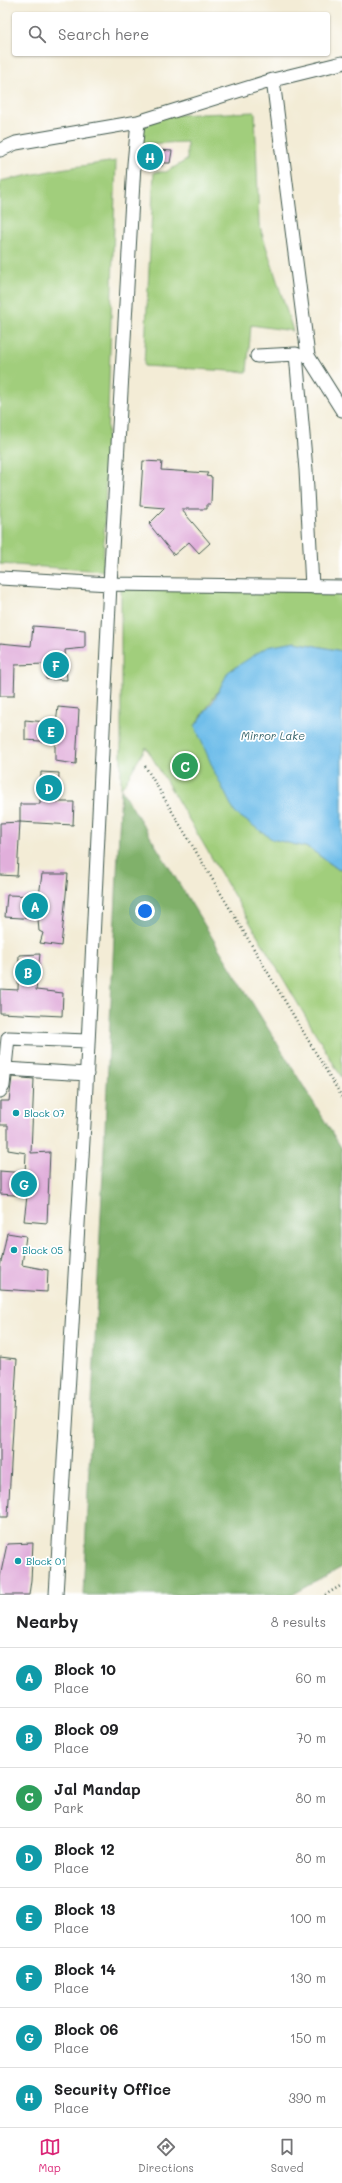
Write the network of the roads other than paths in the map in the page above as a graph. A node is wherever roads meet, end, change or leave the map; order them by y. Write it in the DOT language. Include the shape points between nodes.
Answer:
graph roads {
  1 [pos="342,63"];
  2 [pos="273,80"];
  3 [pos="138,122"];
  4 [pos="0,150"];
  5 [pos="257,356"];
  6 [pos="342,410"];
  7 [pos="0,578"];
  8 [pos="110,584"];
  9 [pos="312,587"];
  10 [pos="342,587"];
  11 [pos="88,1041"];
  12 [pos="4,1069"];
  13 [pos="87,1074"];
  14 [pos="0,1091"];
  15 [pos="56,1595"];
  1 -- 2 [label="street"];
  2 -- 3 [label="street"];
  2 -- 6 [label="street" via="308,356"];
  3 -- 4 [label="street" via="16,144"];
  3 -- 8 [label="street"];
  5 -- 9 [label="street" via="296,354 306,470"];
  7 -- 8 [label="street"];
  8 -- 9 [label="street"];
  8 -- 11 [label="street"];
  9 -- 10 [label="street"];
  11 -- 12 [label="street" via="8,1038"];
  11 -- 13 [label="street"];
  12 -- 13 [label="street"];
  12 -- 14 [label="street" via="3,1086"];
  13 -- 15 [label="street"];
}
